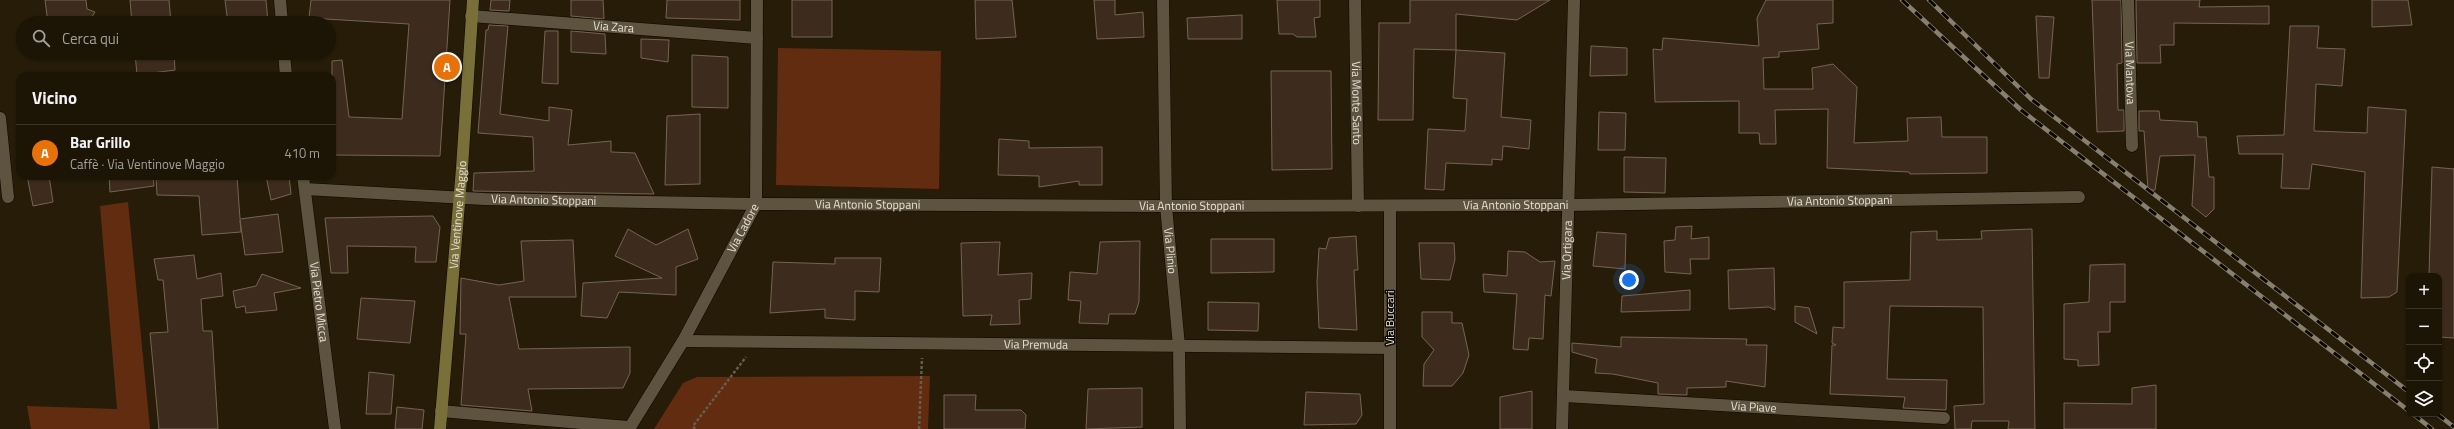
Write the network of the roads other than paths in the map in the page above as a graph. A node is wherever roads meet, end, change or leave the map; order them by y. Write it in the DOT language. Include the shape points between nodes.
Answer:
graph roads {
  1 [pos="280,0"];
  2 [pos="473,0"];
  3 [pos="758,0"];
  4 [pos="1163,0"];
  5 [pos="1355,0"];
  6 [pos="1574,0"];
  7 [pos="2128,0"];
  8 [pos="281,16"];
  9 [pos="471,16"];
  10 [pos="757,38"];
  11 [pos="285,60"];
  12 [pos="286,72"];
  13 [pos="0,118"];
  14 [pos="2132,146"];
  15 [pos="304,180"];
  16 [pos="305,189"];
  17 [pos="8,197"];
  18 [pos="2079,197"];
  19 [pos="460,198"];
  20 [pos="756,204"];
  21 [pos="1569,205"];
  22 [pos="1166,206"];
  23 [pos="1358,206"];
  24 [pos="1390,207"];
  25 [pos="683,341"];
  26 [pos="1178,346"];
  27 [pos="1390,348"];
  28 [pos="1564,396"];
  29 [pos="441,411"];
  30 [pos="1944,418"];
  31 [pos="628,428"];
  32 [pos="335,429"];
  33 [pos="440,429"];
  34 [pos="1180,429"];
  35 [pos="1390,429"];
  36 [pos="1562,429"];
  1 -- 8 [label="street"];
  2 -- 9 [label="street, Via Ventinove Maggio"];
  3 -- 10 [label="street, Via Cadore"];
  4 -- 22 [label="street, Via Plinio"];
  5 -- 23 [label="street, Via Monte Santo"];
  6 -- 21 [label="street, Via Ortigara"];
  7 -- 14 [label="street, Via Mantova"];
  9 -- 10 [label="street, Via Zara"];
  9 -- 19 [label="street, Via Ventinove Maggio"];
  10 -- 20 [label="street, Via Cadore"];
  11 -- 12 [label="street"];
  13 -- 17 [label="street"];
  15 -- 16 [label="street, Via Pietro Micca"];
  16 -- 19 [label="street, Via Antonio Stoppani"];
  16 -- 32 [label="street, Via Pietro Micca"];
  18 -- 21 [label="street, Via Antonio Stoppani"];
  19 -- 20 [label="street, Via Antonio Stoppani"];
  19 -- 29 [label="street, Via Ventinove Maggio"];
  20 -- 22 [label="street, Via Antonio Stoppani"];
  20 -- 25 [label="street, Via Cadore"];
  21 -- 24 [label="street, Via Antonio Stoppani"];
  21 -- 28 [label="street, Via Ortigara"];
  22 -- 23 [label="street, Via Antonio Stoppani"];
  22 -- 26 [label="street, Via Plinio"];
  23 -- 24 [label="street, Via Antonio Stoppani"];
  24 -- 27 [label="street, Via Buccari"];
  25 -- 26 [label="street, Via Premuda"];
  25 -- 31 [label="street, Via Cadore"];
  26 -- 27 [label="street, Via Premuda"];
  26 -- 34 [label="street, Via Plinio"];
  27 -- 35 [label="street, Via Buccari"];
  28 -- 30 [label="street, Via Piave"];
  28 -- 36 [label="street, Via Ortigara"];
  29 -- 31 [label="street"];
  29 -- 33 [label="street, Via Ventinove Maggio"];
}
